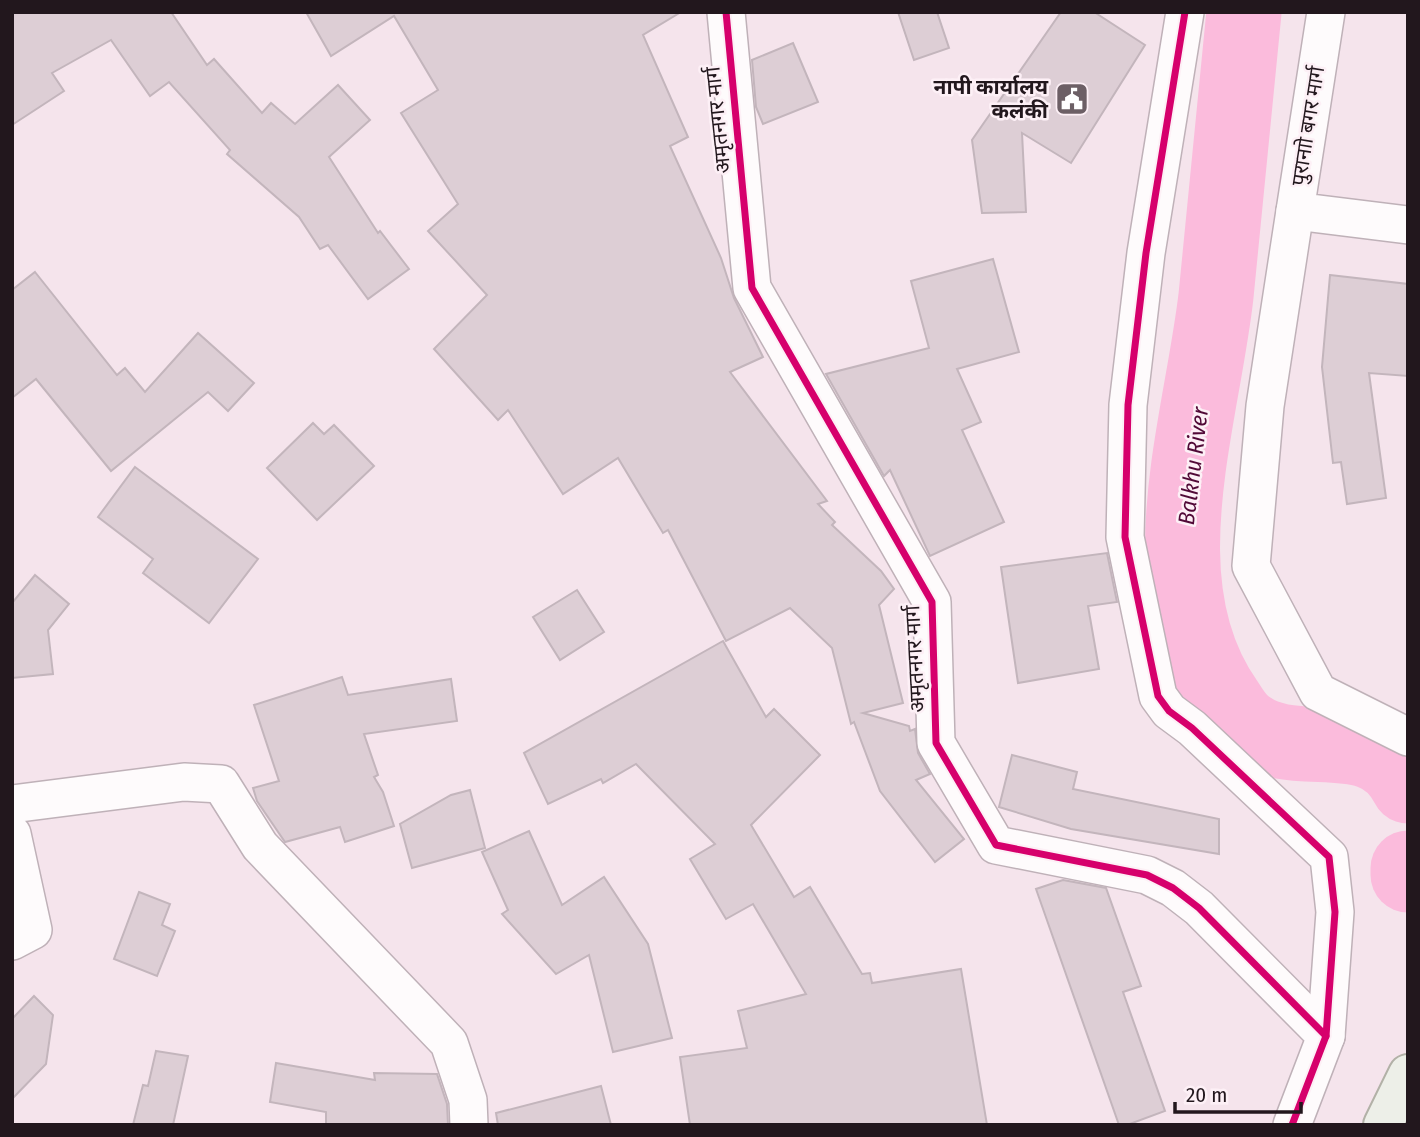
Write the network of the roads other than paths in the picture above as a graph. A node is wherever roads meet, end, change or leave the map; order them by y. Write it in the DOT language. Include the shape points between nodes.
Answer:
graph roads {
  1 [pos="726,12"];
  2 [pos="1185,12"];
  3 [pos="1326,12"];
  4 [pos="1295,211"];
  5 [pos="1408,225"];
  6 [pos="1408,737"];
  7 [pos="12,803"];
  8 [pos="12,834"];
  9 [pos="12,940"];
  10 [pos="1326,1036"];
  11 [pos="1408,1073"];
  12 [pos="469,1125"];
  13 [pos="1292,1125"];
  14 [pos="1383,1125"];
  1 -- 10 [label="street, अमृतनगर मार्ग" via="752,288 932,601 936,743 996,845 1147,875 1173,888 1199,908"];
  2 -- 10 [label="street" via="1146,253 1128,405 1125,537 1158,696 1329,857 1335,912"];
  3 -- 4 [label="street, पुरानाो बगर मार्ग"];
  4 -- 5 [label="street, पुरानाो बगर मार्ग"];
  4 -- 6 [label="street" via="1262,428 1251,566 1318,692"];
  7 -- 12 [label="street" via="184,782 221,784 260,846 449,1043 468,1100"];
  8 -- 9 [label="street" via="33,930"];
  10 -- 13 [label="street"];
  11 -- 14 [label="main road"];
}
